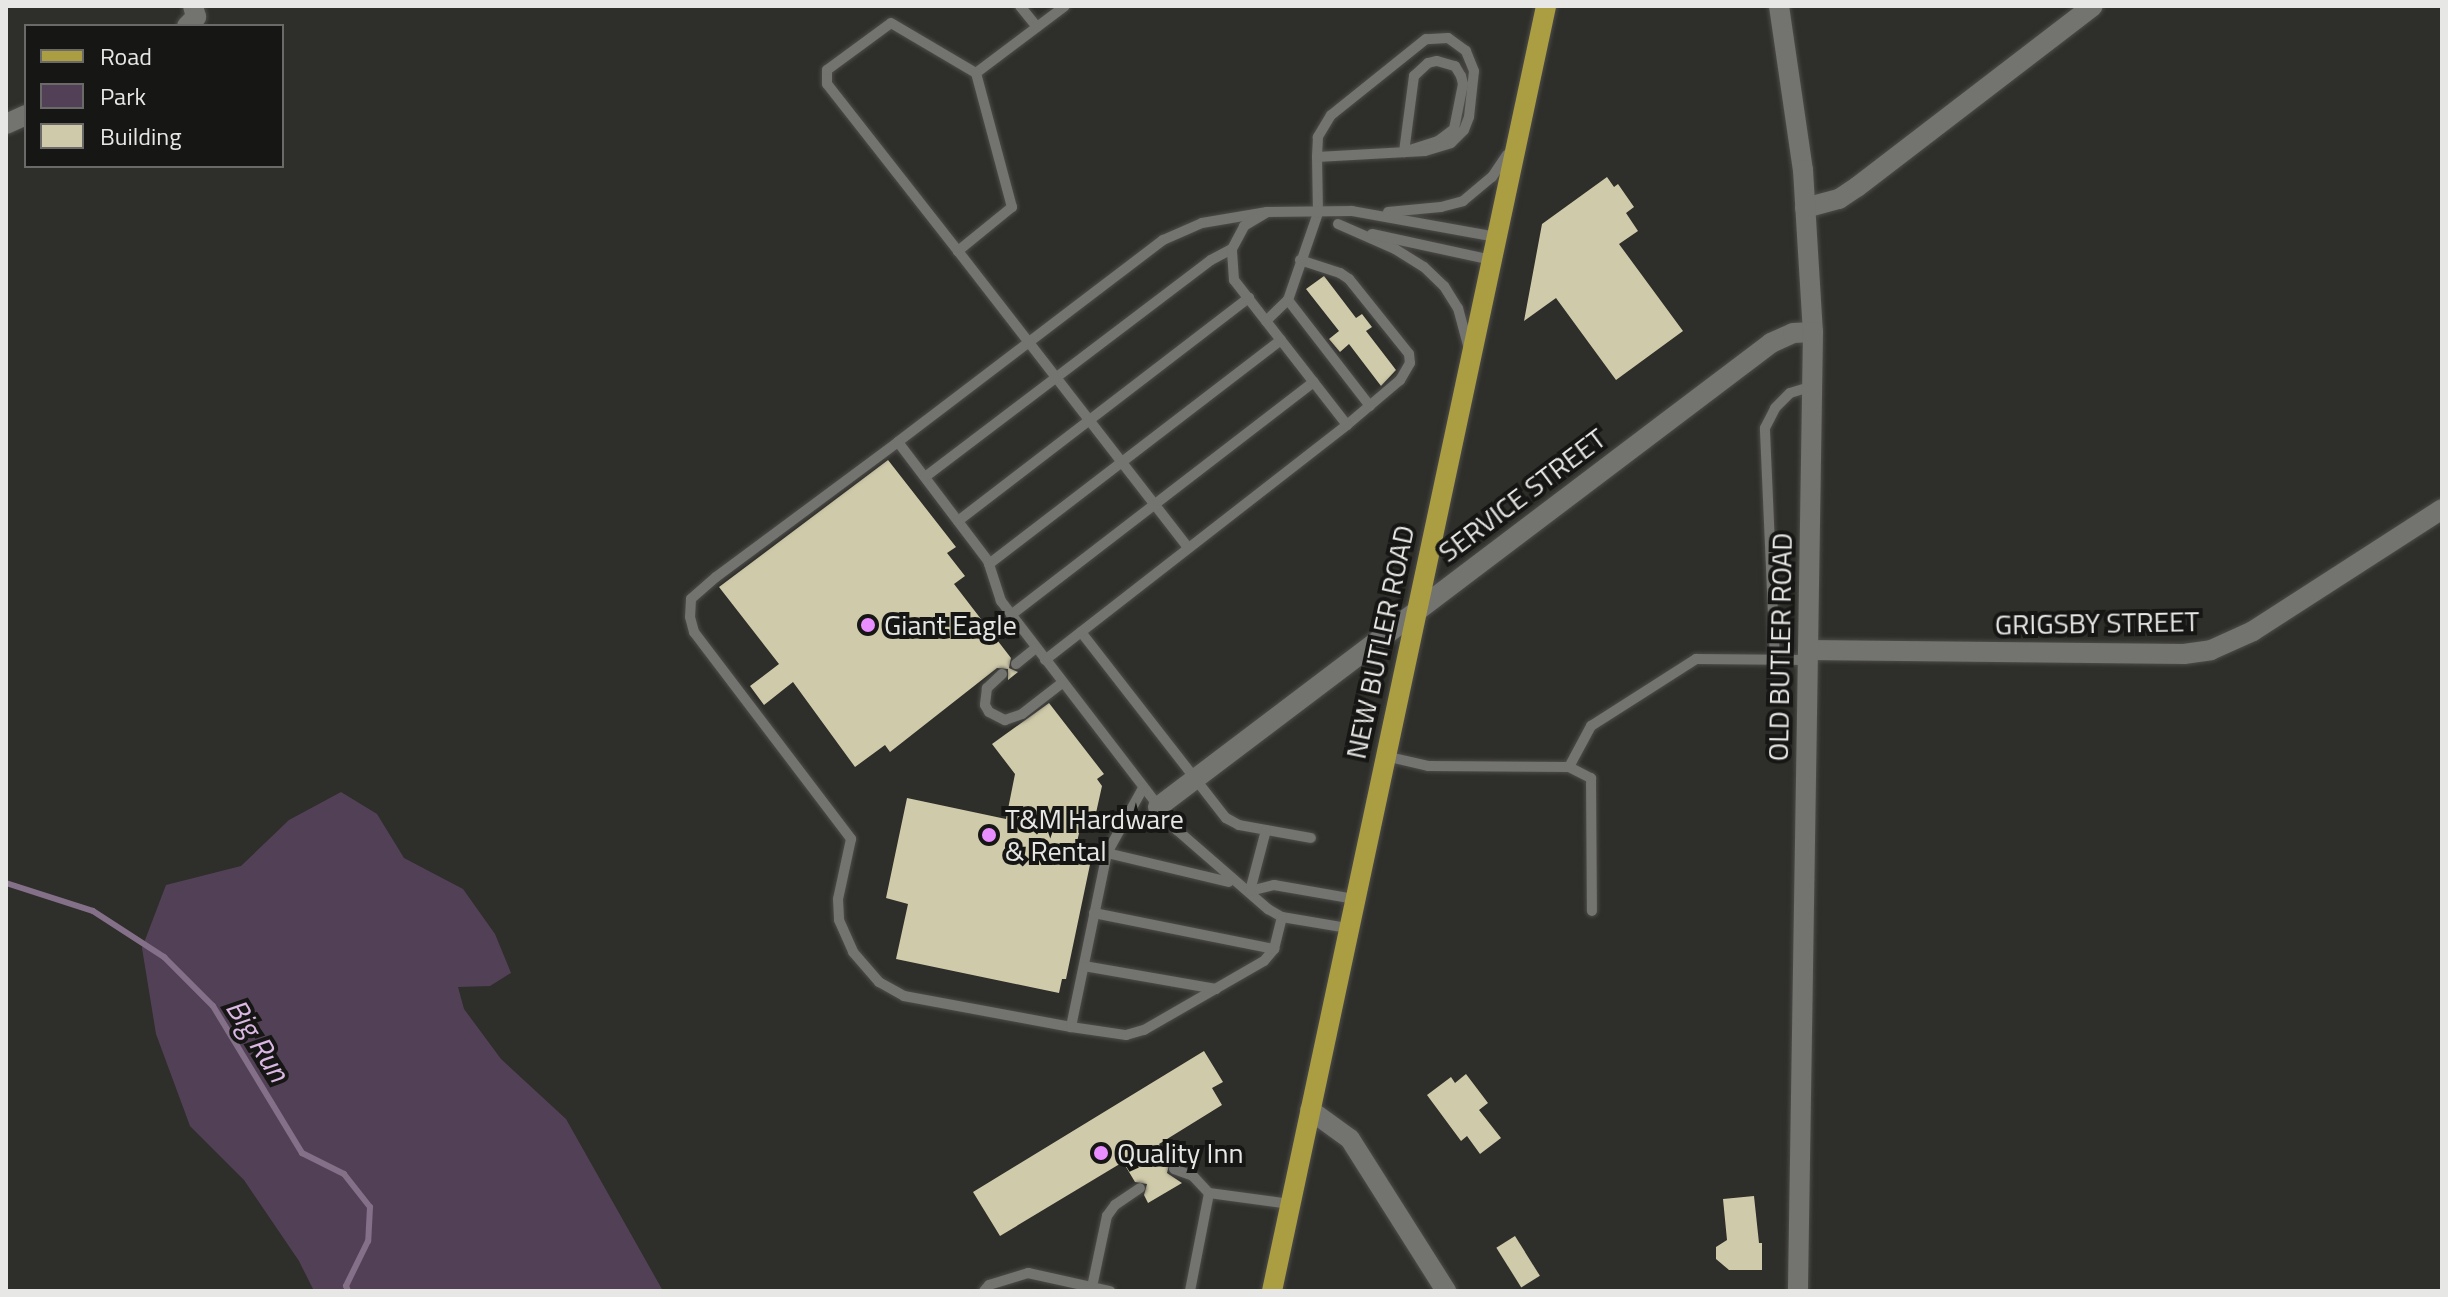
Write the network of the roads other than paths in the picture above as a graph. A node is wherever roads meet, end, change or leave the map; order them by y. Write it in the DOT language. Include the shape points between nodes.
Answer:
graph roads {
  1 [pos="193,6"];
  2 [pos="1020,6"];
  3 [pos="1065,6"];
  4 [pos="1546,6"];
  5 [pos="1779,6"];
  6 [pos="2093,6"];
  7 [pos="189,24"];
  8 [pos="1037,27"];
  9 [pos="976,73"];
  10 [pos="1521,124"];
  11 [pos="1404,152"];
  12 [pos="1317,157"];
  13 [pos="1805,208"];
  14 [pos="1267,212"];
  15 [pos="1363,212"];
  16 [pos="1318,213"];
  17 [pos="1213,220"];
  18 [pos="1338,224"];
  19 [pos="1496,237"];
  20 [pos="1233,246"];
  21 [pos="958,251"];
  22 [pos="1300,260"];
  23 [pos="1491,260"];
  24 [pos="1249,298"];
  25 [pos="1288,300"];
  26 [pos="1266,321"];
  27 [pos="1813,332"];
  28 [pos="1281,340"];
  29 [pos="1028,343"];
  30 [pos="1467,371"];
  31 [pos="1056,378"];
  32 [pos="1314,382"];
  33 [pos="1813,386"];
  34 [pos="1370,406"];
  35 [pos="1089,422"];
  36 [pos="1347,425"];
  37 [pos="898,442"];
  38 [pos="1121,463"];
  39 [pos="925,477"];
  40 [pos="1155,506"];
  41 [pos="2442,509"];
  42 [pos="958,521"];
  43 [pos="1188,548"];
  44 [pos="989,564"];
  45 [pos="1416,610"];
  46 [pos="1011,615"];
  47 [pos="1081,632"];
  48 [pos="1036,648"];
  49 [pos="1808,655"];
  50 [pos="1045,660"];
  51 [pos="1775,660"];
  52 [pos="1016,664"];
  53 [pos="1002,674"];
  54 [pos="1062,683"];
  55 [pos="1385,756"];
  56 [pos="1569,767"];
  57 [pos="1194,779"];
  58 [pos="1143,788"];
  59 [pos="1158,807"];
  60 [pos="1266,830"];
  61 [pos="1311,838"];
  62 [pos="1107,853"];
  63 [pos="1234,883"];
  64 [pos="1250,891"];
  65 [pos="1354,899"];
  66 [pos="1592,911"];
  67 [pos="1094,913"];
  68 [pos="1282,917"];
  69 [pos="1348,928"];
  70 [pos="1274,949"];
  71 [pos="1084,966"];
  72 [pos="1216,989"];
  73 [pos="1071,1027"];
  74 [pos="1310,1110"];
  75 [pos="1174,1169"];
  76 [pos="1140,1188"];
  77 [pos="1209,1193"];
  78 [pos="1290,1204"];
  79 [pos="1092,1287"];
  80 [pos="984,1291"];
  81 [pos="1110,1291"];
  82 [pos="1190,1291"];
  83 [pos="1272,1291"];
  84 [pos="1446,1291"];
  85 [pos="1798,1291"];
  1 -- 7 [label="street" via="196,17"];
  2 -- 8 [label="lane"];
  3 -- 8 [label="lane"];
  4 -- 10 [label="main road, NEW BUTLER ROAD"];
  5 -- 13 [label="street, OLD BUTLER ROAD"];
  6 -- 13 [label="street" via="1857,187 1839,199"];
  8 -- 9 [label="lane"];
  9 -- 21 [label="lane" via="1012,207"];
  9 -- 21 [label="lane" via="891,23 827,70 827,84"];
  10 -- 15 [label="lane" via="1492,177 1463,201 1414,211"];
  10 -- 19 [label="main road, NEW BUTLER ROAD"];
  11 -- 11 [label="lane" via="1438,141 1454,129 1463,84 1455,66 1428,63 1414,76"];
  11 -- 12 [label="lane"];
  11 -- 12 [label="lane" via="1440,149 1464,130 1474,71 1466,51 1448,38 1426,39 1331,115 1318,137"];
  12 -- 16 [label="lane"];
  13 -- 27 [label="street, OLD BUTLER ROAD"];
  14 -- 16 [label="lane"];
  14 -- 17 [label="lane"];
  14 -- 20 [label="lane" via="1244,226"];
  15 -- 16 [label="lane"];
  15 -- 19 [label="lane"];
  16 -- 18 [label="lane"];
  16 -- 22 [label="lane"];
  17 -- 20 [label="lane" via="1227,224"];
  17 -- 29 [label="lane" via="1163,240"];
  18 -- 23 [label="lane"];
  18 -- 30 [label="lane" via="1395,249 1444,286 1465,324"];
  19 -- 23 [label="main road, NEW BUTLER ROAD"];
  20 -- 24 [label="lane" via="1234,280"];
  20 -- 31 [label="lane"];
  21 -- 29 [label="lane"];
  22 -- 25 [label="lane"];
  22 -- 34 [label="lane" via="1349,279 1409,354 1400,380"];
  23 -- 30 [label="main road, NEW BUTLER ROAD"];
  24 -- 26 [label="lane"];
  24 -- 35 [label="lane"];
  25 -- 26 [label="lane"];
  25 -- 34 [label="lane"];
  26 -- 28 [label="lane"];
  27 -- 33 [label="street, OLD BUTLER ROAD"];
  27 -- 45 [label="street, SERVICE STREET" via="1793,333 1771,343"];
  28 -- 32 [label="lane"];
  28 -- 38 [label="lane"];
  29 -- 31 [label="lane"];
  29 -- 37 [label="lane"];
  30 -- 45 [label="main road, NEW BUTLER ROAD"];
  31 -- 35 [label="lane"];
  31 -- 39 [label="lane"];
  32 -- 36 [label="lane"];
  32 -- 40 [label="lane"];
  33 -- 49 [label="street, OLD BUTLER ROAD"];
  33 -- 51 [label="lane" via="1790,393 1765,428"];
  34 -- 36 [label="lane"];
  35 -- 38 [label="lane"];
  35 -- 42 [label="lane"];
  36 -- 43 [label="lane"];
  37 -- 39 [label="lane"];
  37 -- 73 [label="lane" via="691,599 694,632 851,839 838,899 839,920 853,952 879,982 904,996"];
  38 -- 40 [label="lane"];
  38 -- 44 [label="lane"];
  39 -- 42 [label="lane"];
  40 -- 43 [label="lane"];
  40 -- 46 [label="lane"];
  41 -- 49 [label="street, GRIGSBY STREET" via="2253,631 2211,650"];
  42 -- 44 [label="lane"];
  43 -- 47 [label="lane"];
  44 -- 46 [label="lane" via="995,590"];
  45 -- 55 [label="main road, NEW BUTLER ROAD"];
  45 -- 57 [label="street, SERVICE STREET"];
  46 -- 48 [label="lane"];
  47 -- 50 [label="lane"];
  47 -- 57 [label="lane"];
  48 -- 50 [label="lane"];
  48 -- 52 [label="lane"];
  49 -- 51 [label="lane"];
  49 -- 85 [label="street, OLD BUTLER ROAD"];
  50 -- 54 [label="lane"];
  51 -- 56 [label="lane" via="1696,659 1591,726"];
  53 -- 54 [label="lane" via="987,688 985,705 1005,720 1022,714"];
  54 -- 58 [label="lane"];
  55 -- 56 [label="lane" via="1428,766"];
  55 -- 65 [label="main road, NEW BUTLER ROAD"];
  56 -- 66 [label="lane" via="1591,778"];
  57 -- 59 [label="street, SERVICE STREET"];
  57 -- 60 [label="lane" via="1226,818"];
  58 -- 59 [label="lane"];
  58 -- 62 [label="lane"];
  59 -- 63 [label="lane"];
  60 -- 61 [label="lane"];
  60 -- 64 [label="lane"];
  62 -- 63 [label="lane"];
  62 -- 67 [label="lane"];
  63 -- 64 [label="lane"];
  64 -- 65 [label="lane" via="1274,885"];
  64 -- 68 [label="lane"];
  65 -- 69 [label="main road, NEW BUTLER ROAD"];
  67 -- 70 [label="lane"];
  67 -- 71 [label="lane"];
  68 -- 69 [label="lane"];
  68 -- 70 [label="lane"];
  69 -- 74 [label="main road, NEW BUTLER ROAD"];
  70 -- 72 [label="lane" via="1264,961"];
  71 -- 72 [label="lane"];
  71 -- 73 [label="lane"];
  72 -- 73 [label="lane" via="1126,1035"];
  74 -- 78 [label="main road, NEW BUTLER ROAD"];
  74 -- 84 [label="street" via="1350,1139"];
  75 -- 77 [label="lane" via="1193,1176"];
  76 -- 79 [label="lane" via="1107,1216"];
  77 -- 78 [label="lane"];
  77 -- 82 [label="lane"];
  78 -- 83 [label="main road, NEW BUTLER ROAD"];
  79 -- 80 [label="lane" via="1028,1273"];
  79 -- 81 [label="lane"];
}
